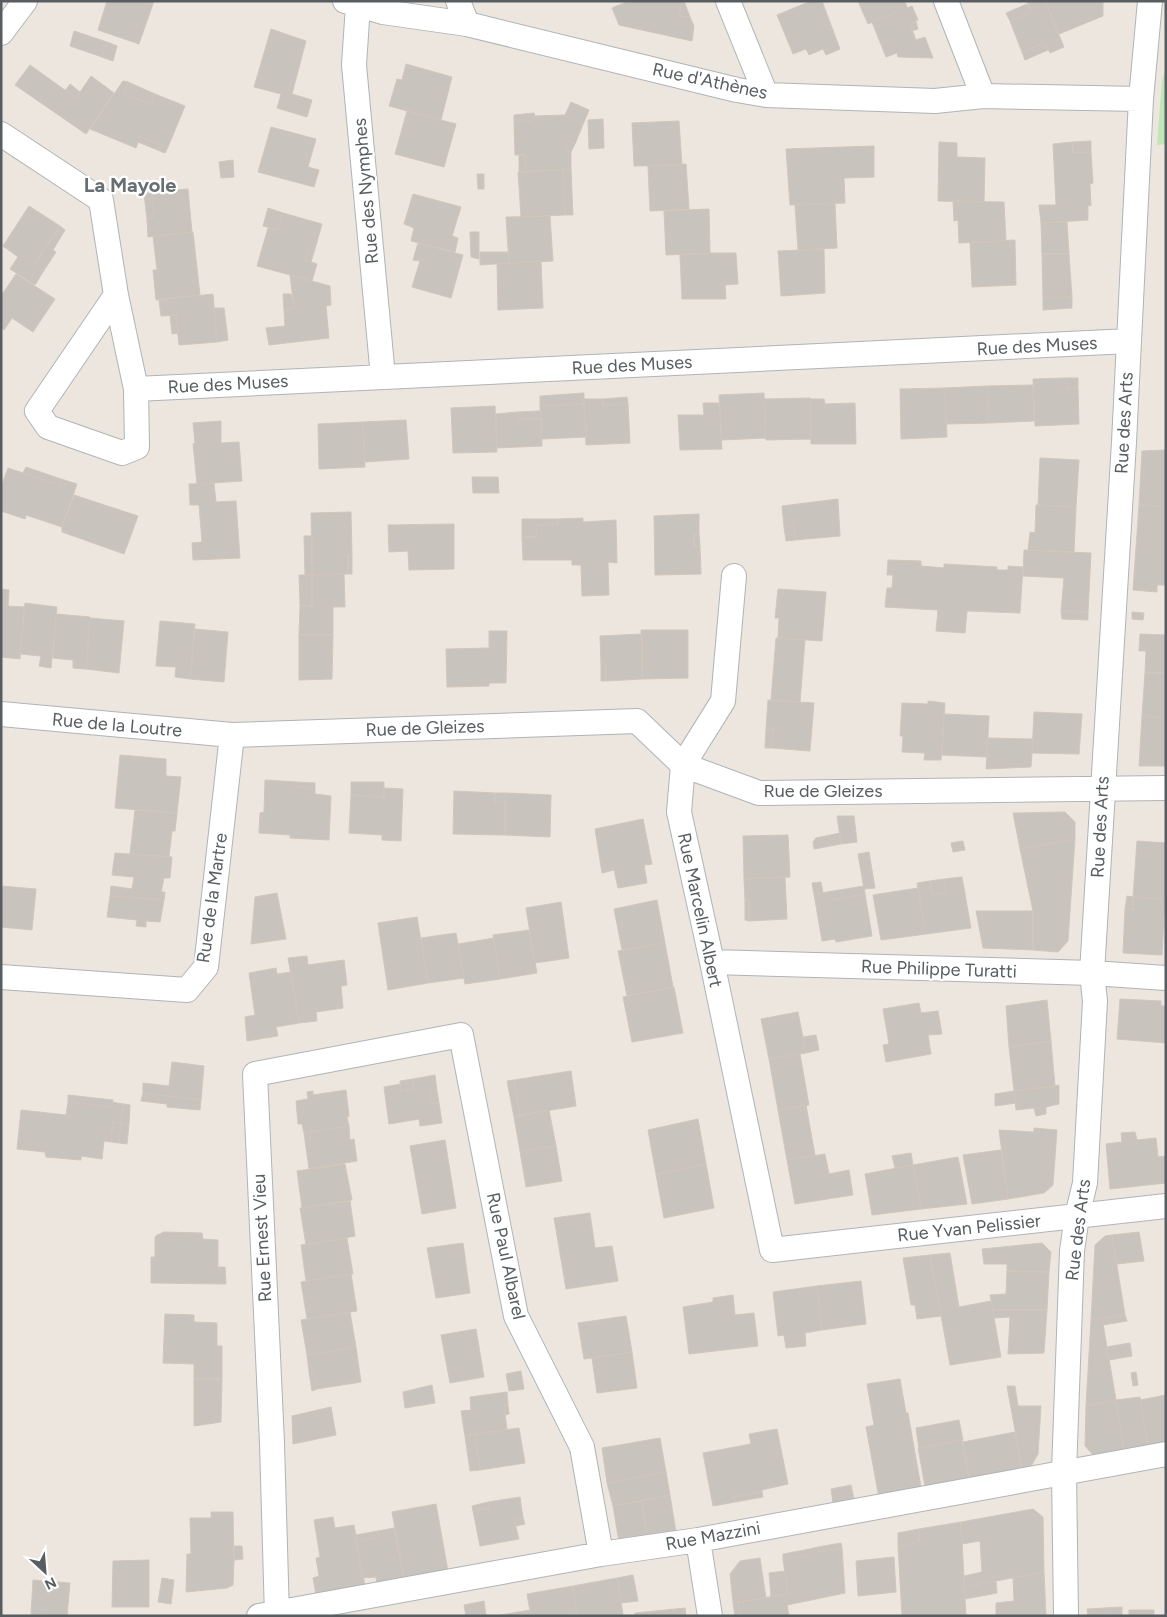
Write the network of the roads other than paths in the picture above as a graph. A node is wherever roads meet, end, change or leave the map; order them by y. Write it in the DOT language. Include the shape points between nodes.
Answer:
graph roads {
  1 [pos="25,1"];
  2 [pos="458,1"];
  3 [pos="728,1"];
  4 [pos="946,1"];
  5 [pos="1150,1"];
  6 [pos="352,3"];
  7 [pos="1166,23"];
  8 [pos="468,24"];
  9 [pos="1,33"];
  10 [pos="1147,37"];
  11 [pos="766,94"];
  12 [pos="983,96"];
  13 [pos="1141,99"];
  14 [pos="1,134"];
  15 [pos="116,295"];
  16 [pos="1129,341"];
  17 [pos="383,377"];
  18 [pos="136,389"];
  19 [pos="734,576"];
  20 [pos="1,714"];
  21 [pos="232,735"];
  22 [pos="683,765"];
  23 [pos="1166,788"];
  24 [pos="1102,789"];
  25 [pos="712,962"];
  26 [pos="1092,973"];
  27 [pos="1,977"];
  28 [pos="1166,978"];
  29 [pos="461,1035"];
  30 [pos="1166,1206"];
  31 [pos="1077,1216"];
  32 [pos="772,1250"];
  33 [pos="1166,1454"];
  34 [pos="1064,1472"];
  35 [pos="698,1540"];
  36 [pos="601,1554"];
  37 [pos="271,1615"];
  38 [pos="710,1616"];
  39 [pos="1066,1616"];
  1 -- 9 [label="street"];
  2 -- 8 [label="street"];
  3 -- 11 [label="street"];
  4 -- 12 [label="street"];
  5 -- 10 [label="street, Rue des Arts"];
  6 -- 8 [label="street, Rue d'Athènes" via="383,12"];
  6 -- 17 [label="street, Rue des Nymphes" via="354,65"];
  7 -- 10 [label="street"];
  8 -- 11 [label="street, Rue d'Athènes" via="737,90"];
  10 -- 13 [label="street, Rue des Arts"];
  11 -- 12 [label="street, Rue d'Athènes" via="935,101"];
  12 -- 13 [label="street, Rue d'Athènes"];
  13 -- 16 [label="street, Rue des Arts"];
  14 -- 15 [label="street" via="101,200"];
  15 -- 18 [label="street"];
  15 -- 18 [label="street" via="38,411 48,427 122,453 137,447"];
  16 -- 17 [label="street, Rue des Muses"];
  16 -- 24 [label="street, Rue des Arts"];
  17 -- 18 [label="street, Rue des Muses"];
  19 -- 22 [label="street, Rue Marcelin Albert" via="723,701"];
  20 -- 21 [label="street, Rue de la Loutre"];
  21 -- 22 [label="street, Rue de Gleizes" via="637,721"];
  21 -- 27 [label="street, Rue de la Martre" via="206,967 187,990"];
  22 -- 24 [label="street, Rue de Gleizes" via="760,793"];
  22 -- 25 [label="street, Rue Marcelin Albert" via="679,812"];
  23 -- 24 [label="street, Rue de Gleizes"];
  24 -- 26 [label="street, Rue des Arts"];
  25 -- 26 [label="street, Rue Philippe Turatti"];
  25 -- 32 [label="street, Rue Marcelin Albert"];
  26 -- 28 [label="street, Rue Philippe Turatti"];
  26 -- 31 [label="street, Rue des Arts" via="1096,1001 1086,1173"];
  29 -- 36 [label="street, Rue Paul Albarel" via="516,1316 582,1447"];
  29 -- 37 [label="street, Rue Ernest Vieu" via="255,1074 271,1434"];
  30 -- 31 [label="street, Rue Yvan Pelissier"];
  31 -- 32 [label="street, Rue Yvan Pelissier"];
  31 -- 34 [label="street, Rue des Arts" via="1072,1251"];
  33 -- 34 [label="street, Rue Mazzini"];
  34 -- 35 [label="street, Rue Mazzini"];
  34 -- 39 [label="street, Rue des Arts"];
  35 -- 36 [label="street, Rue Mazzini"];
  35 -- 38 [label="street"];
  36 -- 37 [label="street, Rue Mazzini"];
}
